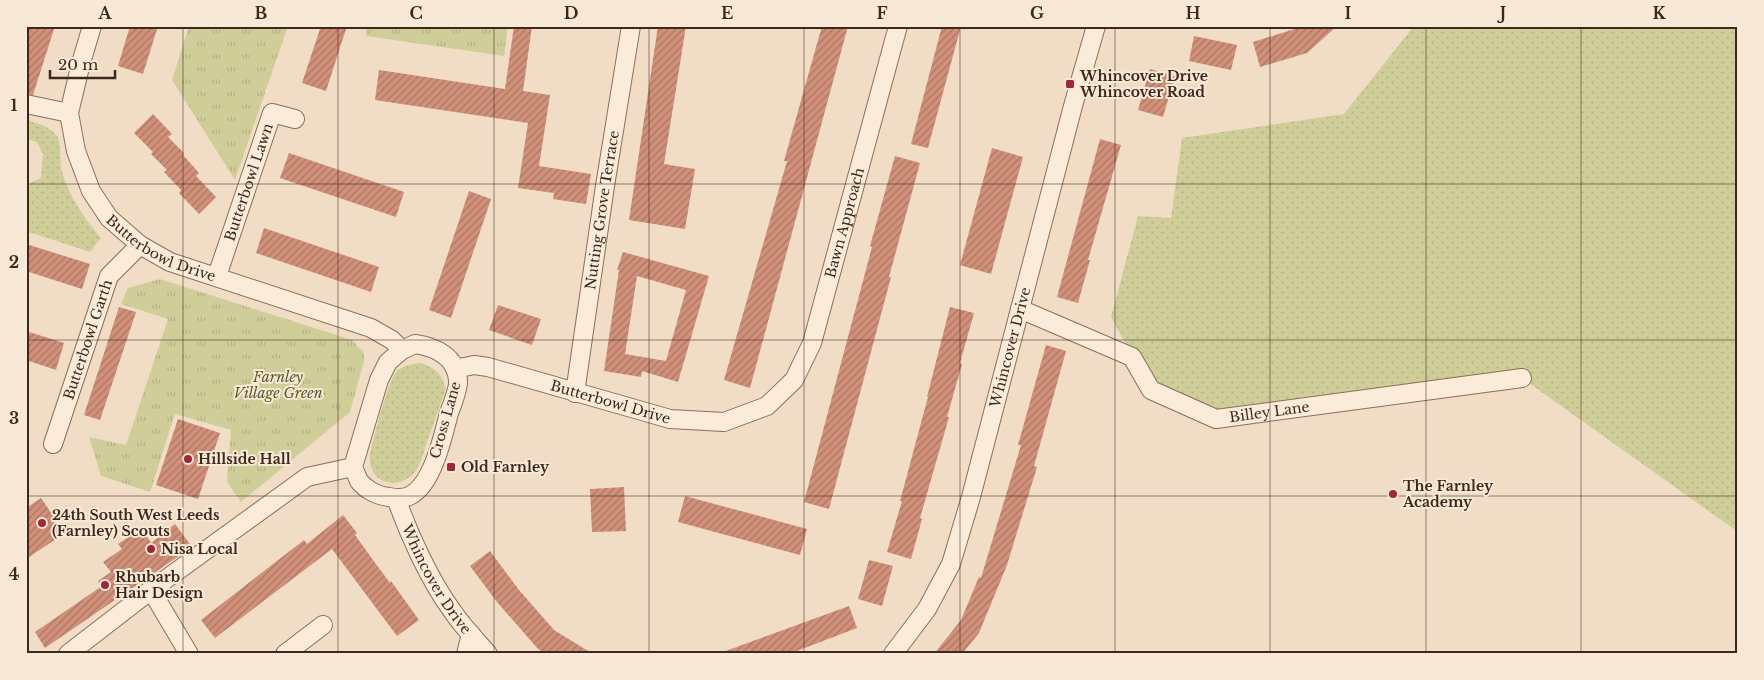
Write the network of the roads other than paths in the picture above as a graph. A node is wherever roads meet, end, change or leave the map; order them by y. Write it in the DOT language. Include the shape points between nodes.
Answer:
graph roads {
  1 [pos="92,26"];
  2 [pos="631,26"];
  3 [pos="898,26"];
  4 [pos="1096,26"];
  5 [pos="26,104"];
  6 [pos="69,113"];
  7 [pos="295,119"];
  8 [pos="140,245"];
  9 [pos="217,276"];
  10 [pos="1020,309"];
  11 [pos="402,350"];
  12 [pos="455,369"];
  13 [pos="1522,378"];
  14 [pos="575,393"];
  15 [pos="767,406"];
  16 [pos="53,444"];
  17 [pos="353,467"];
  18 [pos="396,498"];
  19 [pos="151,590"];
  20 [pos="324,625"];
  21 [pos="471,634"];
  22 [pos="68,654"];
  23 [pos="189,654"];
  24 [pos="285,654"];
  25 [pos="466,654"];
  26 [pos="488,654"];
  27 [pos="893,654"];
  1 -- 6 [label="street, Butterbowl Drive"];
  2 -- 14 [label="street, Nutting Grove Terrace"];
  3 -- 15 [label="street, Bawn Approach" via="812,343 794,380"];
  4 -- 10 [label="street, Whincover Drive"];
  5 -- 6 [label="street"];
  6 -- 8 [label="street, Butterbowl Drive" via="76,151 91,191 109,218"];
  7 -- 9 [label="street, Butterbowl Lawn" via="272,113"];
  8 -- 9 [label="street, Butterbowl Drive" via="170,262"];
  8 -- 16 [label="street, Butterbowl Garth" via="109,276"];
  9 -- 11 [label="street, Butterbowl Drive" via="371,328"];
  10 -- 13 [label="street, Billey Lane" via="1132,357 1151,390 1216,418"];
  10 -- 27 [label="street, Whincover Drive" via="951,564 927,609"];
  11 -- 12 [label="street, Cross Lane" via="415,344 438,350"];
  11 -- 17 [label="street" via="388,362 379,380"];
  12 -- 14 [label="street, Butterbowl Drive" via="474,365 503,370"];
  12 -- 18 [label="street, Cross Lane" via="459,381 440,446 424,483 411,496"];
  14 -- 15 [label="street, Butterbowl Drive" via="670,419 724,422"];
  17 -- 18 [label="street" via="360,482 379,496"];
  17 -- 19 [label="street" via="307,477"];
  18 -- 21 [label="street, Whincover Drive" via="425,566 452,612"];
  19 -- 22 [label="street"];
  19 -- 23 [label="street"];
  20 -- 24 [label="street"];
  21 -- 25 [label="street"];
  21 -- 26 [label="street, Whincover Drive"];
}
